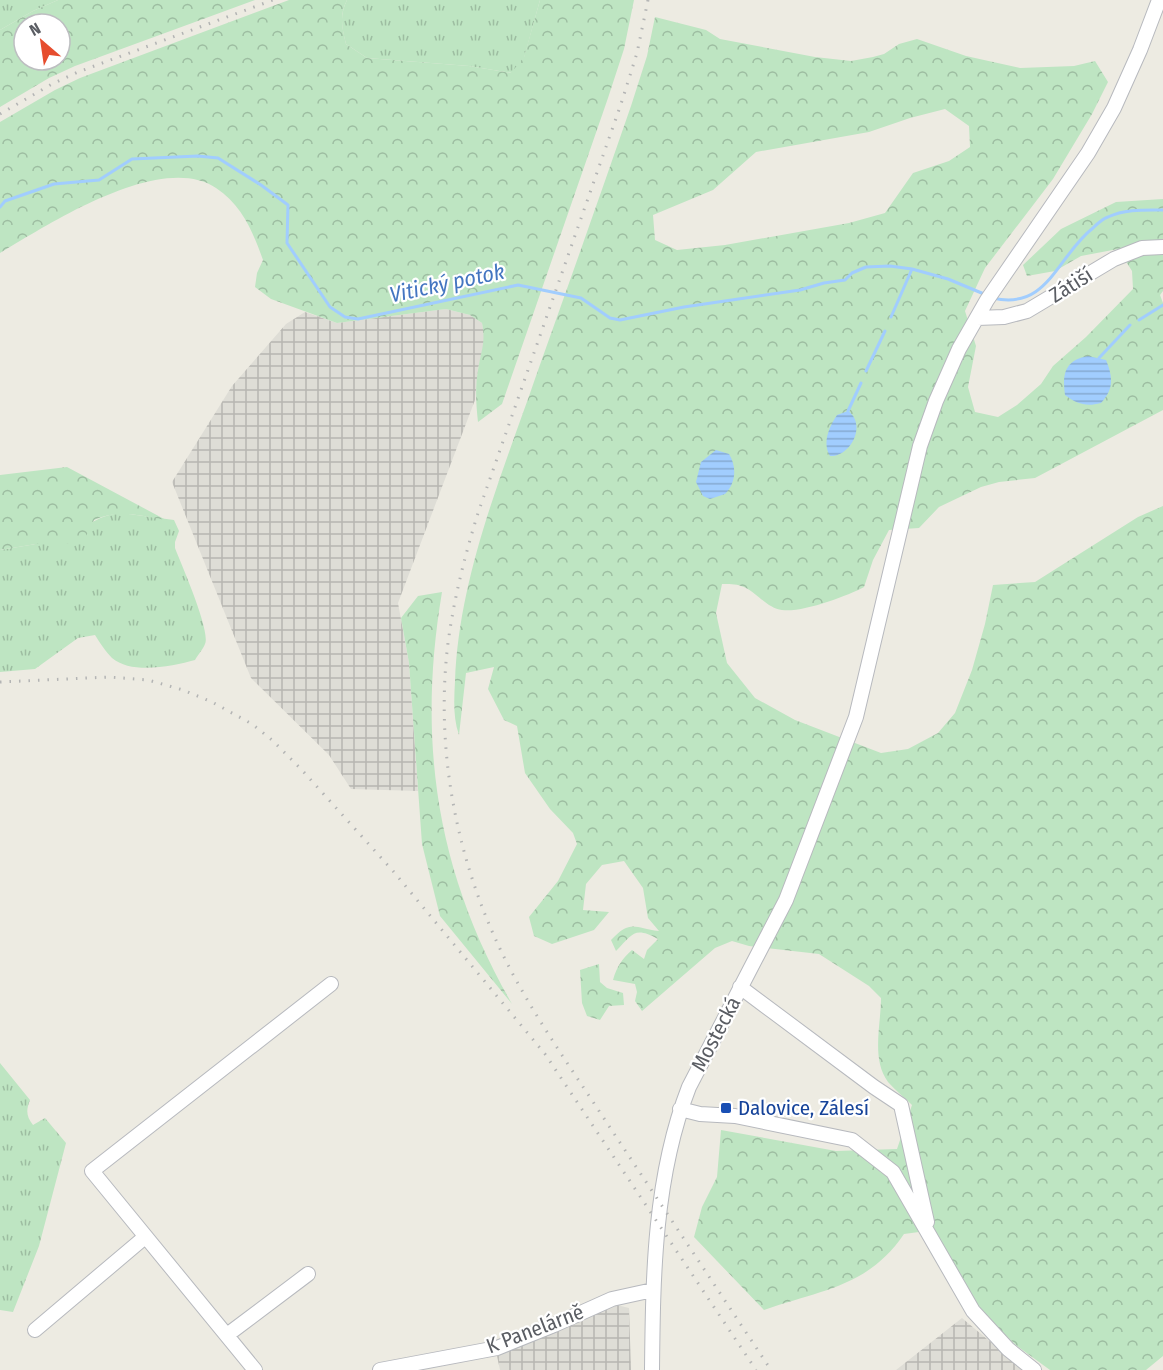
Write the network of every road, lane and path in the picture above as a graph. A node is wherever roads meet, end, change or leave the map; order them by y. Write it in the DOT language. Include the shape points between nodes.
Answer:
graph roads {
  1 [pos="1159,0"];
  2 [pos="1163,248"];
  3 [pos="977,318"];
  4 [pos="331,984"];
  5 [pos="741,987"];
  6 [pos="680,1109"];
  7 [pos="145,1237"];
  8 [pos="930,1237"];
  9 [pos="308,1274"];
  10 [pos="653,1290"];
  11 [pos="34,1329"];
  12 [pos="227,1335"];
  13 [pos="255,1370"];
  14 [pos="385,1370"];
  15 [pos="652,1370"];
  16 [pos="1034,1370"];
  1 -- 3 [label="street, Mostecká" via="1109,117"];
  2 -- 3 [label="street, Zátiší" via="1142,248 1114,259 1027,311"];
  3 -- 5 [label="street, Mostecká" via="950,370 920,446 856,717 786,900"];
  4 -- 7 [label="street" via="92,1171"];
  5 -- 6 [label="street, Mostecká"];
  5 -- 8 [label="street" via="901,1105"];
  6 -- 8 [label="street" via="852,1140 893,1172"];
  6 -- 10 [label="street, Mostecká" via="658,1212"];
  7 -- 11 [label="street"];
  7 -- 12 [label="street"];
  8 -- 16 [label="street" via="973,1311"];
  9 -- 12 [label="street"];
  10 -- 14 [label="street, K Panelárně" via="612,1299 496,1347"];
  10 -- 15 [label="street, Mostecká"];
  12 -- 13 [label="street"];
}
